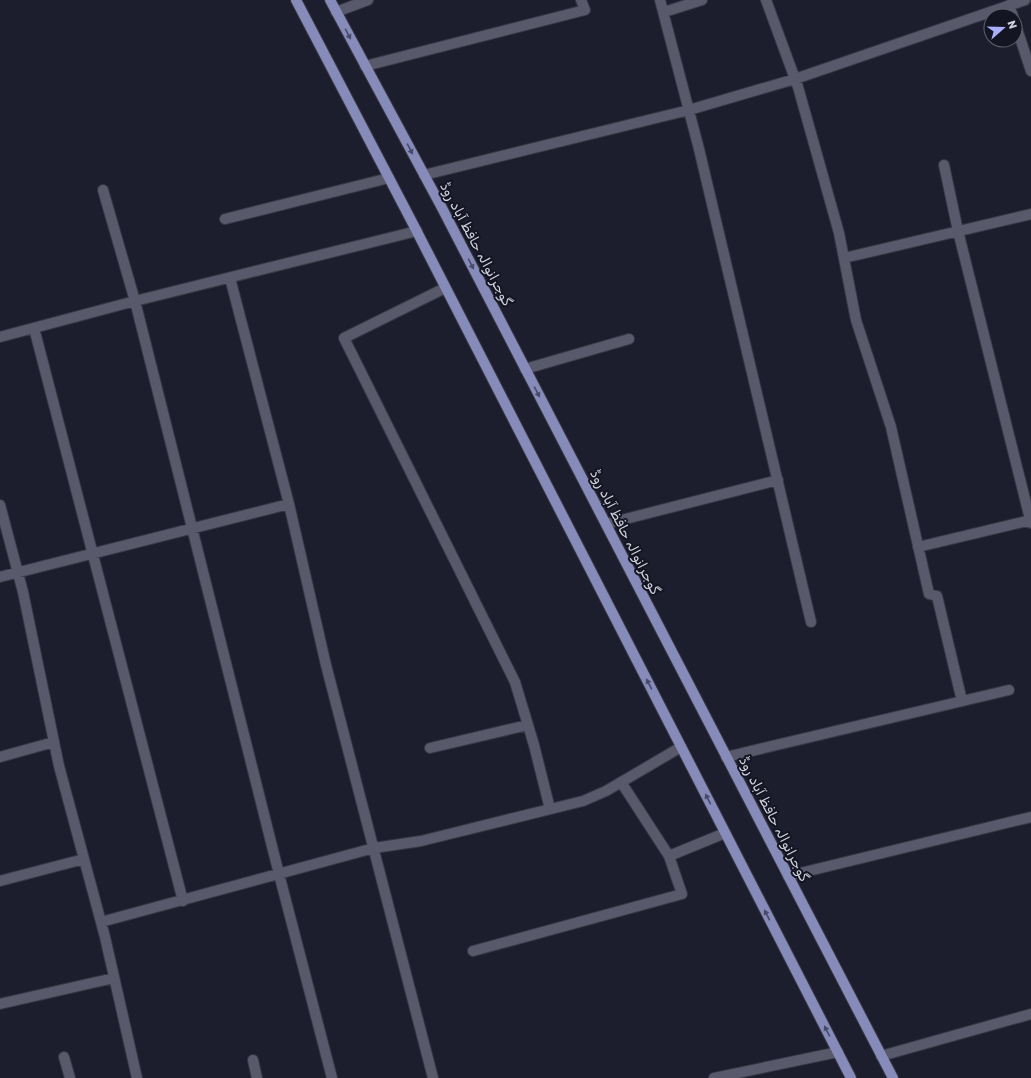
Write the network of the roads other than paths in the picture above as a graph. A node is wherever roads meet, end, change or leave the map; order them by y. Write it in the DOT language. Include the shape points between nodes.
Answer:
graph roads {
  1 [pos="296,0"];
  2 [pos="330,0"];
  3 [pos="368,0"];
  4 [pos="581,0"];
  5 [pos="660,0"];
  6 [pos="702,0"];
  7 [pos="766,0"];
  8 [pos="1025,0"];
  9 [pos="1009,6"];
  10 [pos="336,12"];
  11 [pos="664,12"];
  12 [pos="1023,47"];
  13 [pos="365,66"];
  14 [pos="1031,71"];
  15 [pos="795,79"];
  16 [pos="689,110"];
  17 [pos="944,165"];
  18 [pos="424,175"];
  19 [pos="389,178"];
  20 [pos="103,190"];
  21 [pos="1031,214"];
  22 [pos="225,219"];
  23 [pos="416,231"];
  24 [pos="958,231"];
  25 [pos="844,258"];
  26 [pos="230,278"];
  27 [pos="445,288"];
  28 [pos="135,301"];
  29 [pos="34,328"];
  30 [pos="0,337"];
  31 [pos="629,339"];
  32 [pos="526,369"];
  33 [pos="778,480"];
  34 [pos="289,504"];
  35 [pos="0,506"];
  36 [pos="1031,521"];
  37 [pos="606,524"];
  38 [pos="192,528"];
  39 [pos="918,547"];
  40 [pos="93,553"];
  41 [pos="18,572"];
  42 [pos="0,577"];
  43 [pos="811,622"];
  44 [pos="1009,690"];
  45 [pos="962,701"];
  46 [pos="528,725"];
  47 [pos="54,742"];
  48 [pos="681,747"];
  49 [pos="430,748"];
  50 [pos="0,757"];
  51 [pos="726,757"];
  52 [pos="620,782"];
  53 [pos="550,809"];
  54 [pos="1031,817"];
  55 [pos="725,833"];
  56 [pos="374,848"];
  57 [pos="669,856"];
  58 [pos="84,859"];
  59 [pos="278,874"];
  60 [pos="788,876"];
  61 [pos="0,881"];
  62 [pos="183,901"];
  63 [pos="101,922"];
  64 [pos="473,952"];
  65 [pos="114,978"];
  66 [pos="0,1004"];
  67 [pos="1031,1014"];
  68 [pos="838,1052"];
  69 [pos="881,1056"];
  70 [pos="64,1057"];
  71 [pos="253,1060"];
  72 [pos="70,1078"];
  73 [pos="137,1078"];
  74 [pos="257,1078"];
  75 [pos="332,1078"];
  76 [pos="433,1078"];
  77 [pos="714,1078"];
  78 [pos="851,1078"];
  79 [pos="893,1078"];
  1 -- 19 [label="main road"];
  2 -- 10 [label="main road, گوجرانوالہ حافظ آباد روڈ"];
  3 -- 10 [label="street"];
  4 -- 13 [label="street" via="585,10 573,14"];
  5 -- 11 [label="street"];
  6 -- 11 [label="street"];
  7 -- 15 [label="street"];
  8 -- 9 [label="street"];
  9 -- 15 [label="street"];
  10 -- 13 [label="main road, گوجرانوالہ حافظ آباد روڈ, one-way"];
  11 -- 16 [label="street"];
  12 -- 14 [label="street"];
  13 -- 18 [label="main road, گوجرانوالہ حافظ آباد روڈ, one-way"];
  15 -- 16 [label="street"];
  15 -- 25 [label="street"];
  16 -- 18 [label="street"];
  16 -- 33 [label="street"];
  17 -- 24 [label="street"];
  18 -- 32 [label="main road, گوجرانوالہ حافظ آباد روڈ, one-way"];
  19 -- 22 [label="street"];
  19 -- 23 [label="main road"];
  20 -- 28 [label="street"];
  21 -- 24 [label="street"];
  23 -- 26 [label="street"];
  23 -- 27 [label="main road"];
  24 -- 25 [label="street"];
  24 -- 36 [label="street"];
  25 -- 39 [label="street" via="856,320 891,427"];
  26 -- 28 [label="street"];
  26 -- 34 [label="street"];
  27 -- 46 [label="street" via="344,338 515,682"];
  48 -- 27 [label="main road, one-way"];
  28 -- 29 [label="street"];
  28 -- 38 [label="street"];
  29 -- 30 [label="street"];
  29 -- 40 [label="street"];
  31 -- 32 [label="street"];
  32 -- 37 [label="main road, گوجرانوالہ حافظ آباد روڈ, one-way"];
  33 -- 37 [label="street"];
  33 -- 43 [label="street"];
  34 -- 38 [label="street"];
  34 -- 56 [label="street" via="326,665"];
  35 -- 41 [label="street"];
  36 -- 39 [label="street"];
  37 -- 51 [label="main road, گوجرانوالہ حافظ آباد روڈ"];
  38 -- 40 [label="street"];
  38 -- 59 [label="street"];
  39 -- 45 [label="street" via="929,594 937,596"];
  40 -- 41 [label="street"];
  40 -- 62 [label="street"];
  41 -- 42 [label="street"];
  41 -- 47 [label="street"];
  44 -- 45 [label="street"];
  45 -- 51 [label="street"];
  46 -- 49 [label="street"];
  46 -- 53 [label="street"];
  47 -- 50 [label="street"];
  47 -- 58 [label="street"];
  48 -- 52 [label="street"];
  55 -- 48 [label="main road, one-way"];
  51 -- 60 [label="main road, گوجرانوالہ حافظ آباد روڈ"];
  52 -- 53 [label="street" via="583,801"];
  52 -- 57 [label="street"];
  53 -- 56 [label="street" via="421,841"];
  54 -- 60 [label="street"];
  55 -- 57 [label="street"];
  68 -- 55 [label="main road, one-way"];
  56 -- 59 [label="street"];
  56 -- 76 [label="street"];
  57 -- 64 [label="street" via="682,894"];
  58 -- 61 [label="street"];
  58 -- 63 [label="street"];
  59 -- 62 [label="street"];
  59 -- 75 [label="street"];
  60 -- 69 [label="main road, گوجرانوالہ حافظ آباد روڈ"];
  62 -- 63 [label="street"];
  63 -- 65 [label="street"];
  65 -- 66 [label="street"];
  65 -- 73 [label="street"];
  67 -- 69 [label="street"];
  68 -- 77 [label="street"];
  68 -- 78 [label="main road"];
  69 -- 79 [label="main road, گوجرانوالہ حافظ آباد روڈ"];
  70 -- 72 [label="street"];
  71 -- 74 [label="street"];
}
